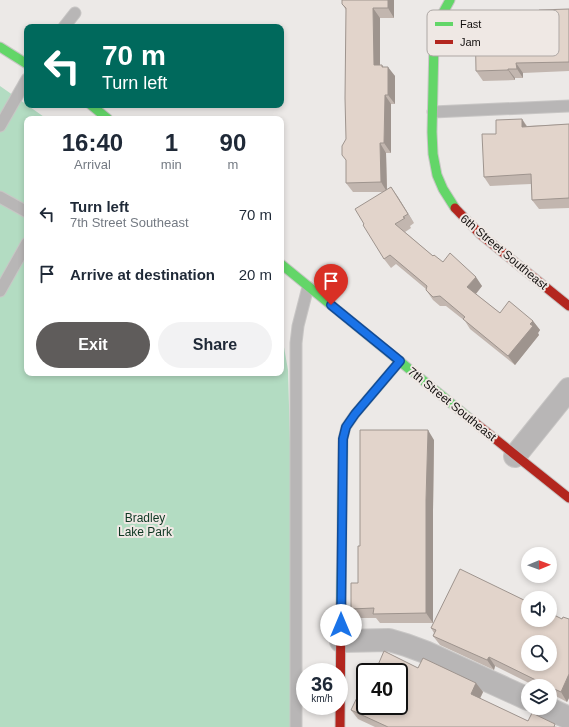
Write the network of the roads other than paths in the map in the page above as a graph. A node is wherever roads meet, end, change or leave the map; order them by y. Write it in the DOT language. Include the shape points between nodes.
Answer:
graph roads {
  1 [pos="75,13"];
  2 [pos="66,24"];
  3 [pos="0,47"];
  4 [pos="433,56"];
  5 [pos="24,62"];
  6 [pos="24,84"];
  7 [pos="569,106"];
  8 [pos="95,108"];
  9 [pos="433,112"];
  10 [pos="105,116"];
  11 [pos="0,126"];
  12 [pos="0,197"];
  13 [pos="24,210"];
  14 [pos="24,248"];
  15 [pos="284,267"];
  16 [pos="308,287"];
  17 [pos="0,291"];
  18 [pos="569,306"];
  19 [pos="400,361"];
  20 [pos="569,389"];
  21 [pos="515,456"];
  22 [pos="569,498"];
  23 [pos="341,641"];
  24 [pos="521,696"];
  25 [pos="557,712"];
  26 [pos="569,718"];
  27 [pos="296,727"];
  28 [pos="340,727"];
  1 -- 2 [label="lane"];
  3 -- 5 [label="street"];
  4 -- 9 [label="street, 6th Street Southeast"];
  6 -- 11 [label="lane"];
  7 -- 9 [label="lane"];
  8 -- 10 [label="street"];
  9 -- 18 [label="street, 6th Street Southeast" via="436,168 444,194 456,212 472,228"];
  12 -- 13 [label="lane"];
  14 -- 17 [label="lane"];
  15 -- 16 [label="street, 7th Street Southeast"];
  16 -- 19 [label="street, 7th Street Southeast"];
  16 -- 27 [label="lane" via="296,343"];
  19 -- 21 [label="street, 7th Street Southeast"];
  19 -- 23 [label="street" via="355,414 346,427 343,439"];
  20 -- 21 [label="street"];
  21 -- 22 [label="street, 7th Street Southeast"];
  23 -- 24 [label="street" via="389,640 406,644"];
  23 -- 28 [label="street"];
  25 -- 26 [label="street"];
}
